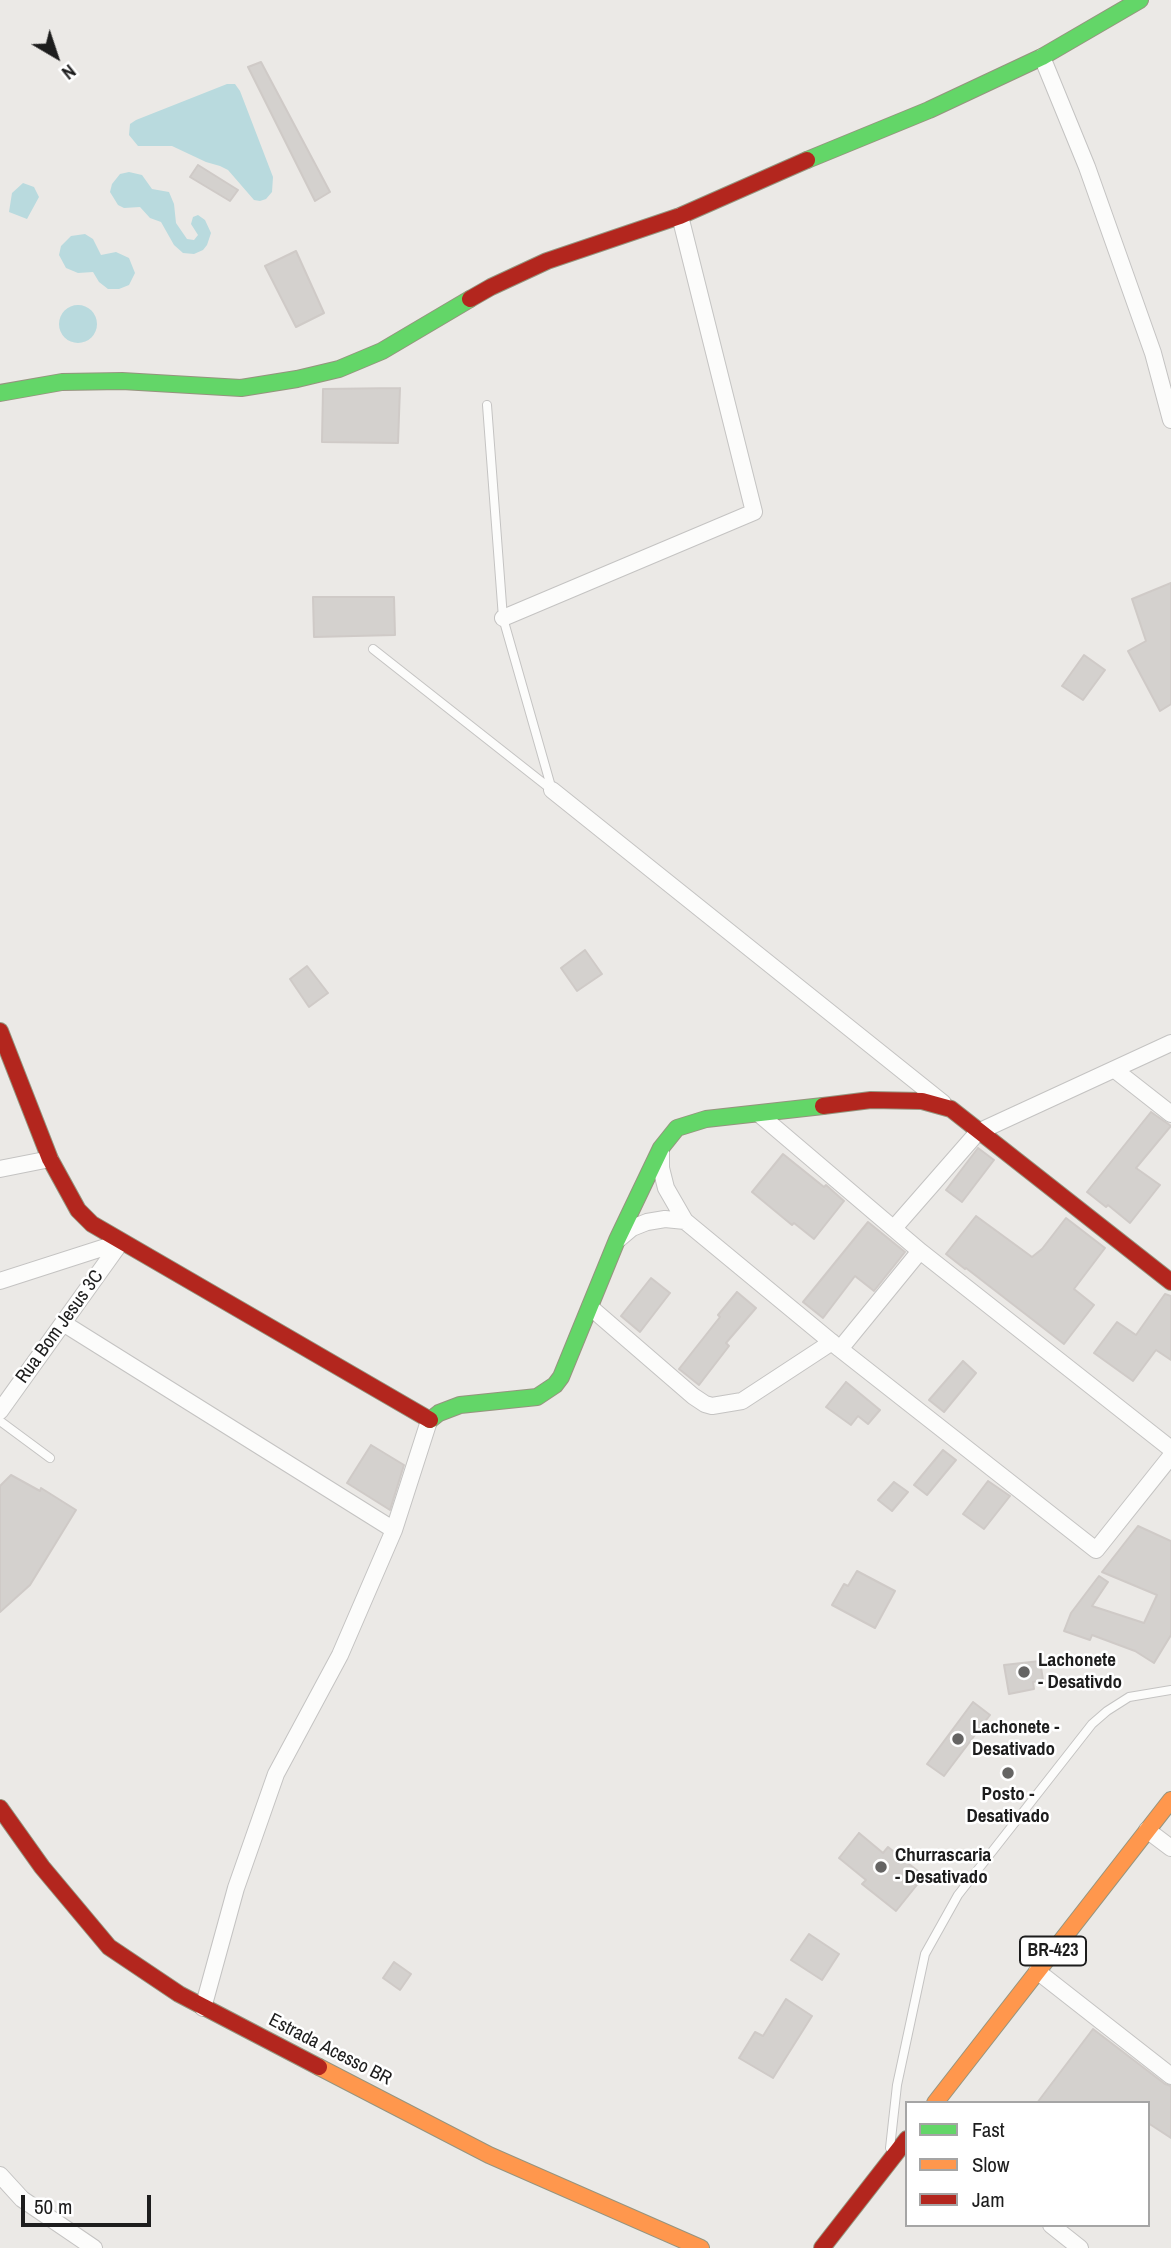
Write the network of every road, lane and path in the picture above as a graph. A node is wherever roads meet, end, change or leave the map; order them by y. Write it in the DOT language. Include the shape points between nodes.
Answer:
graph roads {
  1 [pos="1140,0"];
  2 [pos="1042,57"];
  3 [pos="680,216"];
  4 [pos="0,393"];
  5 [pos="487,405"];
  6 [pos="1171,419"];
  7 [pos="503,618"];
  8 [pos="373,649"];
  9 [pos="552,790"];
  10 [pos="0,1031"];
  11 [pos="1171,1042"];
  12 [pos="7,1070"];
  13 [pos="1115,1070"];
  14 [pos="951,1109"];
  15 [pos="758,1114"];
  16 [pos="1171,1114"];
  17 [pos="978,1132"];
  18 [pos="661,1148"];
  19 [pos="50,1159"];
  20 [pos="0,1169"];
  21 [pos="685,1221"];
  22 [pos="894,1228"];
  23 [pos="617,1240"];
  24 [pos="121,1242"];
  25 [pos="920,1251"];
  26 [pos="0,1281"];
  27 [pos="1171,1282"];
  28 [pos="590,1307"];
  29 [pos="63,1323"];
  30 [pos="836,1345"];
  31 [pos="0,1411"];
  32 [pos="429,1420"];
  33 [pos="0,1421"];
  34 [pos="1171,1449"];
  35 [pos="1171,1456"];
  36 [pos="50,1458"];
  37 [pos="394,1530"];
  38 [pos="1171,1690"];
  39 [pos="1171,1800"];
  40 [pos="0,1808"];
  41 [pos="1147,1830"];
  42 [pos="1171,1848"];
  43 [pos="1037,1971"];
  44 [pos="203,2008"];
  45 [pos="1171,2076"];
  46 [pos="937,2101"];
  47 [pos="905,2142"];
  48 [pos="888,2163"];
  49 [pos="0,2175"];
  50 [pos="1054,2227"];
  51 [pos="94,2248"];
  52 [pos="701,2248"];
  53 [pos="822,2248"];
  54 [pos="1080,2248"];
  1 -- 2 [label="street"];
  2 -- 3 [label="street"];
  2 -- 6 [label="street" via="1087,167 1153,353"];
  3 -- 4 [label="street" via="547,261 491,287 383,351 326,373 241,388 110,381 62,382"];
  3 -- 7 [label="street" via="754,512"];
  5 -- 7 [label="lane"];
  7 -- 9 [label="lane"];
  8 -- 9 [label="lane"];
  9 -- 14 [label="street"];
  10 -- 12 [label="street"];
  11 -- 13 [label="street"];
  12 -- 19 [label="street"];
  13 -- 16 [label="street"];
  13 -- 17 [label="street"];
  14 -- 15 [label="street" via="922,1101 871,1100"];
  14 -- 17 [label="street"];
  15 -- 18 [label="street" via="706,1119 677,1128"];
  15 -- 22 [label="street"];
  17 -- 22 [label="street"];
  17 -- 27 [label="street"];
  18 -- 21 [label="street" via="666,1188"];
  18 -- 23 [label="street"];
  19 -- 20 [label="street"];
  19 -- 24 [label="street" via="78,1210"];
  21 -- 23 [label="street" via="647,1222"];
  21 -- 30 [label="street"];
  22 -- 25 [label="street"];
  23 -- 28 [label="street"];
  24 -- 26 [label="street"];
  24 -- 29 [label="street, Rua Bom Jesus 3C"];
  24 -- 32 [label="street"];
  25 -- 30 [label="street"];
  25 -- 34 [label="street"];
  28 -- 30 [label="street" via="693,1396 712,1406 742,1401"];
  28 -- 32 [label="street" via="561,1377 547,1392 460,1405"];
  29 -- 31 [label="street, Rua Bom Jesus 3C"];
  29 -- 37 [label="street"];
  30 -- 35 [label="street" via="1096,1550"];
  32 -- 37 [label="street"];
  33 -- 36 [label="lane"];
  37 -- 44 [label="street" via="340,1655 276,1773 236,1888"];
  38 -- 48 [label="lane" via="1129,1697 1092,1724 958,1895 925,1954 897,2085"];
  39 -- 41 [label="street, BR-423"];
  40 -- 44 [label="street, Estrada Acesso BR" via="109,1947"];
  41 -- 42 [label="street"];
  41 -- 43 [label="street, BR-423"];
  43 -- 45 [label="street"];
  43 -- 46 [label="street, BR-423"];
  44 -- 52 [label="street, Estrada Acesso BR" via="489,2155"];
  47 -- 48 [label="street"];
  48 -- 53 [label="street"];
  49 -- 51 [label="street" via="22,2199"];
  50 -- 54 [label="street"];
}
